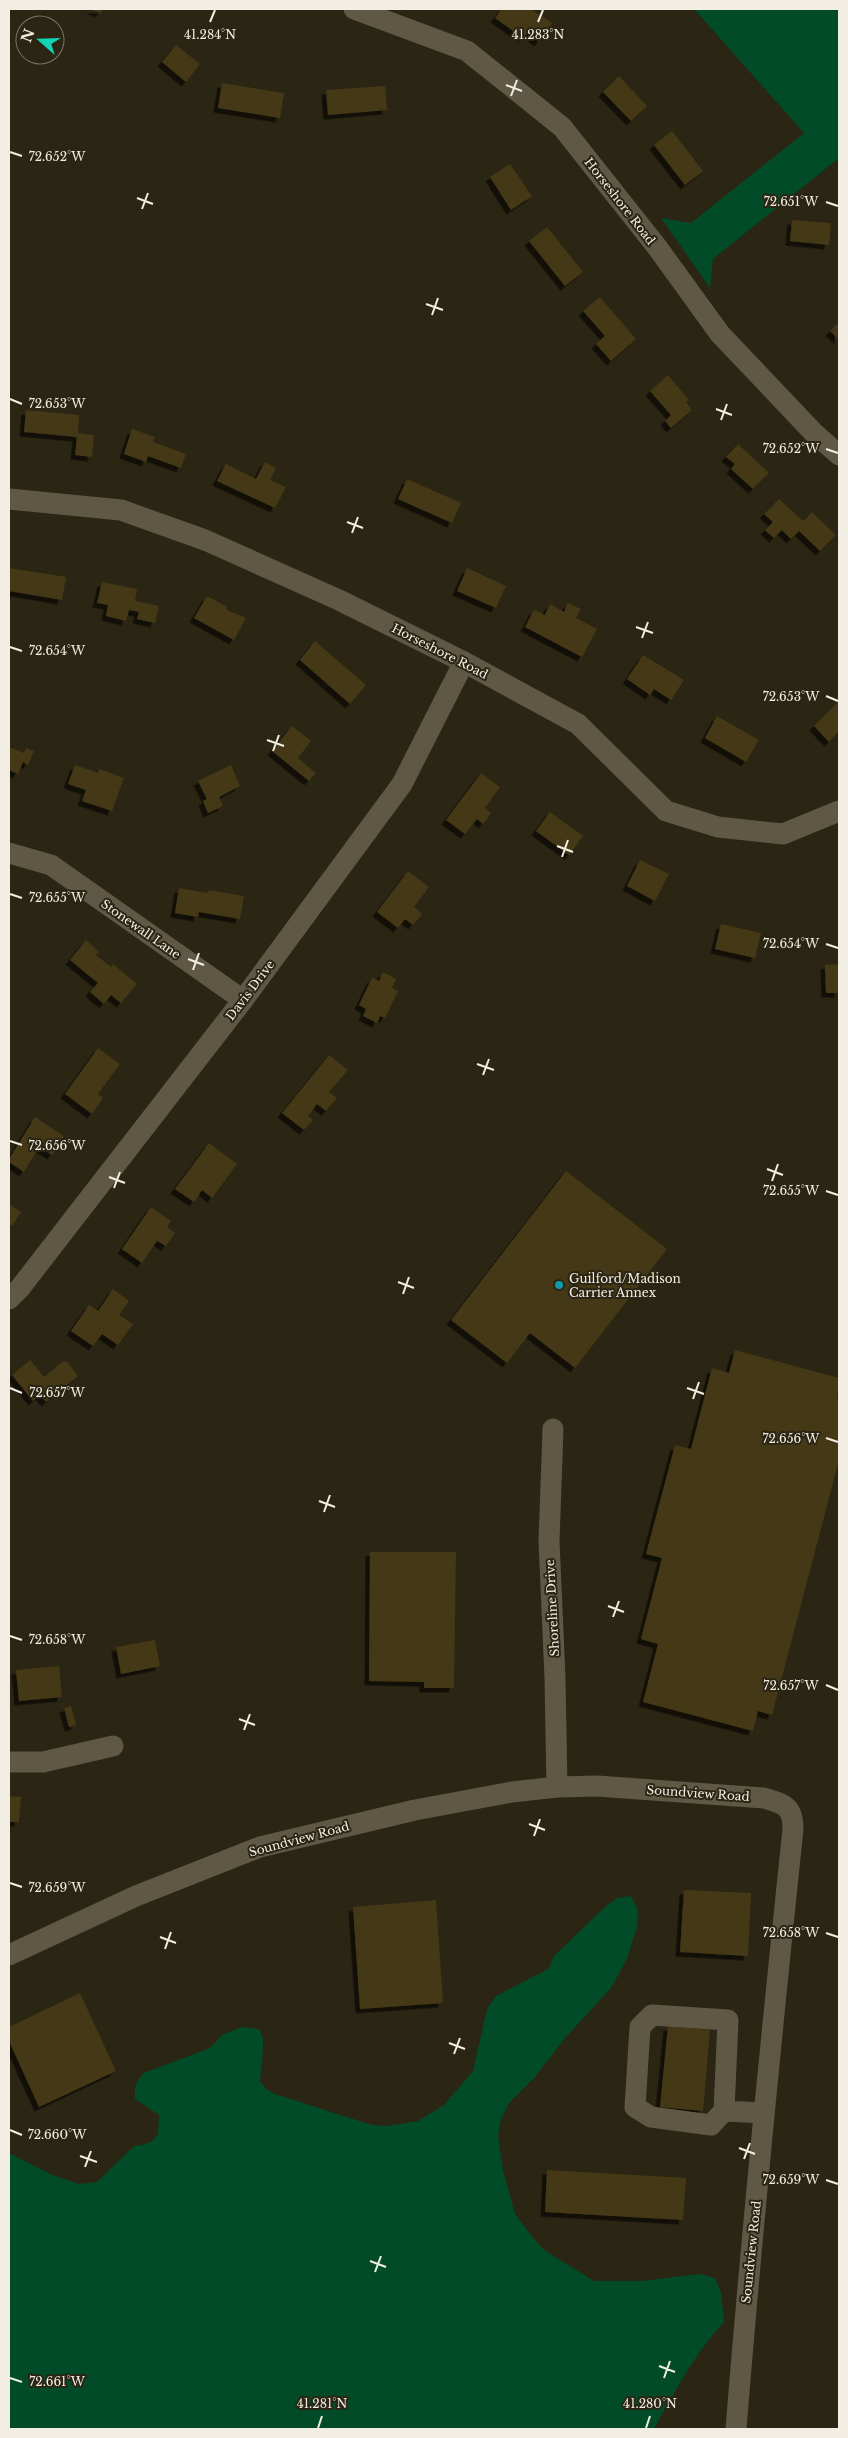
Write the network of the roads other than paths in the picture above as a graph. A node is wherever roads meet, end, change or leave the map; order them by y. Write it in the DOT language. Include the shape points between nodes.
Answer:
graph roads {
  1 [pos="354,9"];
  2 [pos="839,455"];
  3 [pos="9,499"];
  4 [pos="464,662"];
  5 [pos="839,811"];
  6 [pos="9,853"];
  7 [pos="243,1000"];
  8 [pos="9,1299"];
  9 [pos="553,1429"];
  10 [pos="113,1746"];
  11 [pos="9,1762"];
  12 [pos="557,1787"];
  13 [pos="9,1955"];
  14 [pos="724,2111"];
  15 [pos="764,2114"];
  16 [pos="736,2429"];
  1 -- 2 [label="street, Horseshore Road" via="467,51 562,127 657,247 720,334"];
  3 -- 4 [label="street, Horseshore Road" via="121,510 186,533 339,600"];
  4 -- 5 [label="street, Horseshore Road" via="578,724 666,812 718,827 783,834"];
  4 -- 7 [label="street, Davis Drive" via="402,784"];
  6 -- 7 [label="street, Stonewall Lane" via="51,865"];
  7 -- 8 [label="street, Davis Drive"];
  9 -- 12 [label="street, Shoreline Drive" via="549,1541"];
  10 -- 11 [label="street" via="43,1762"];
  12 -- 13 [label="street, Soundview Road" via="415,1810 260,1847 136,1896"];
  12 -- 15 [label="street, Soundview Road" via="597,1786 725,1794 772,1800 792,1814"];
  14 -- 14 [label="street" via="728,2020 652,2015 640,2027 635,2107 651,2117 711,2125"];
  14 -- 15 [label="street"];
  15 -- 16 [label="street, Soundview Road"];
}
